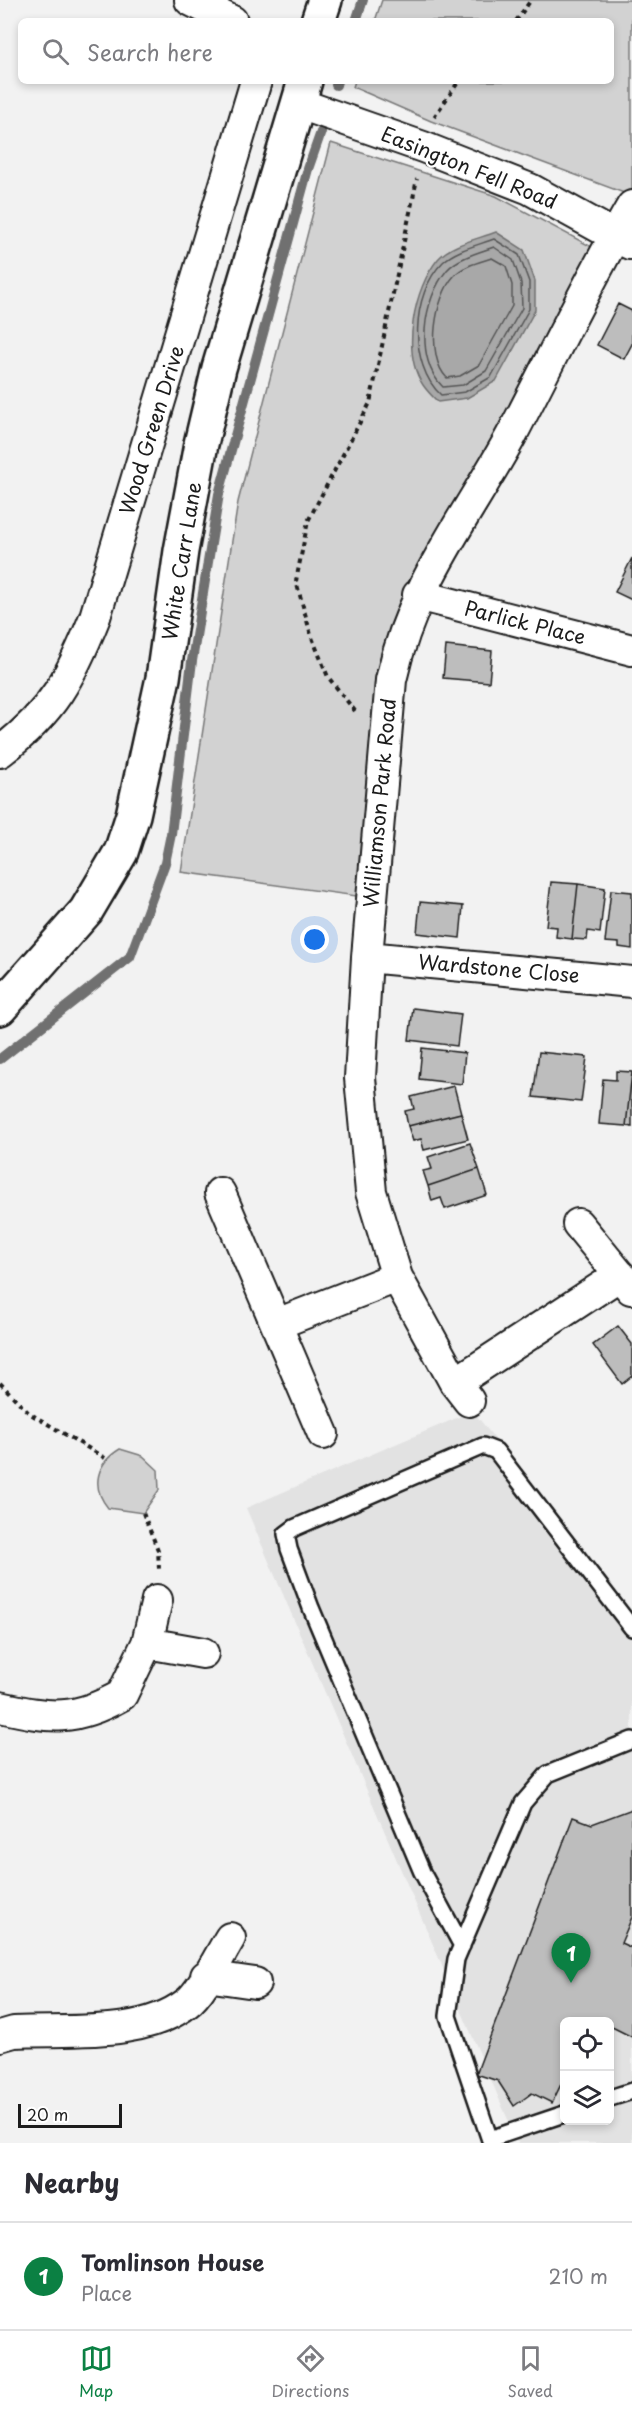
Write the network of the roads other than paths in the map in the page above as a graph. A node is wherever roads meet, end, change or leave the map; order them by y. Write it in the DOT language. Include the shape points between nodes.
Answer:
graph roads {
  1 [pos="190,0"];
  2 [pos="325,0"];
  3 [pos="226,18"];
  4 [pos="319,18"];
  5 [pos="255,84"];
  6 [pos="302,93"];
  7 [pos="632,206"];
  8 [pos="623,240"];
  9 [pos="418,595"];
  10 [pos="632,650"];
  11 [pos="0,752"];
  12 [pos="367,957"];
  13 [pos="632,982"];
  14 [pos="0,1008"];
  15 [pos="220,1193"];
  16 [pos="578,1224"];
  17 [pos="397,1277"];
  18 [pos="626,1283"];
  19 [pos="277,1324"];
  20 [pos="323,1434"];
  21 [pos="157,1600"];
  22 [pos="632,1628"];
  23 [pos="147,1643"];
  24 [pos="203,1653"];
  25 [pos="0,1707"];
  26 [pos="632,1740"];
  27 [pos="230,1938"];
  28 [pos="462,1946"];
  29 [pos="206,1976"];
  30 [pos="255,1983"];
  31 [pos="0,2036"];
  32 [pos="632,2091"];
  33 [pos="614,2096"];
  34 [pos="560,2115"];
  35 [pos="490,2141"];
  1 -- 3 [label="street"];
  2 -- 4 [label="street"];
  5 -- 11 [label="street, Wood Green Drive" via="95,617 79,657 54,701"];
  6 -- 8 [label="street, Easington Fell Road" via="530,189"];
  6 -- 14 [label="street, White Carr Lane" via="203,433 163,678 121,852 86,911"];
  7 -- 8 [label="street, Williamson Park Road"];
  8 -- 9 [label="street, Williamson Park Road"];
  9 -- 10 [label="street, Parlick Place"];
  9 -- 12 [label="street, Williamson Park Road" via="391,680"];
  12 -- 13 [label="street, Wardstone Close"];
  12 -- 17 [label="street, Williamson Park Road" via="360,1078 371,1192"];
  15 -- 19 [label="street"];
  16 -- 18 [label="street"];
  17 -- 18 [label="street, Williamson Park Road" via="462,1392"];
  17 -- 19 [label="street"];
  19 -- 20 [label="street"];
  21 -- 23 [label="street"];
  22 -- 28 [label="lane" via="489,1446 286,1534 311,1608 422,1872"];
  23 -- 24 [label="street"];
  23 -- 25 [label="street" via="122,1695 107,1703 77,1714 47,1717"];
  26 -- 28 [label="lane" via="548,1774 523,1803"];
  27 -- 29 [label="street"];
  28 -- 35 [label="lane" via="456,1959 448,2016"];
  29 -- 30 [label="street"];
  29 -- 31 [label="street" via="189,2002 160,2019 129,2029 14,2032"];
  32 -- 33 [label="lane"];
  34 -- 35 [label="lane"];
}
